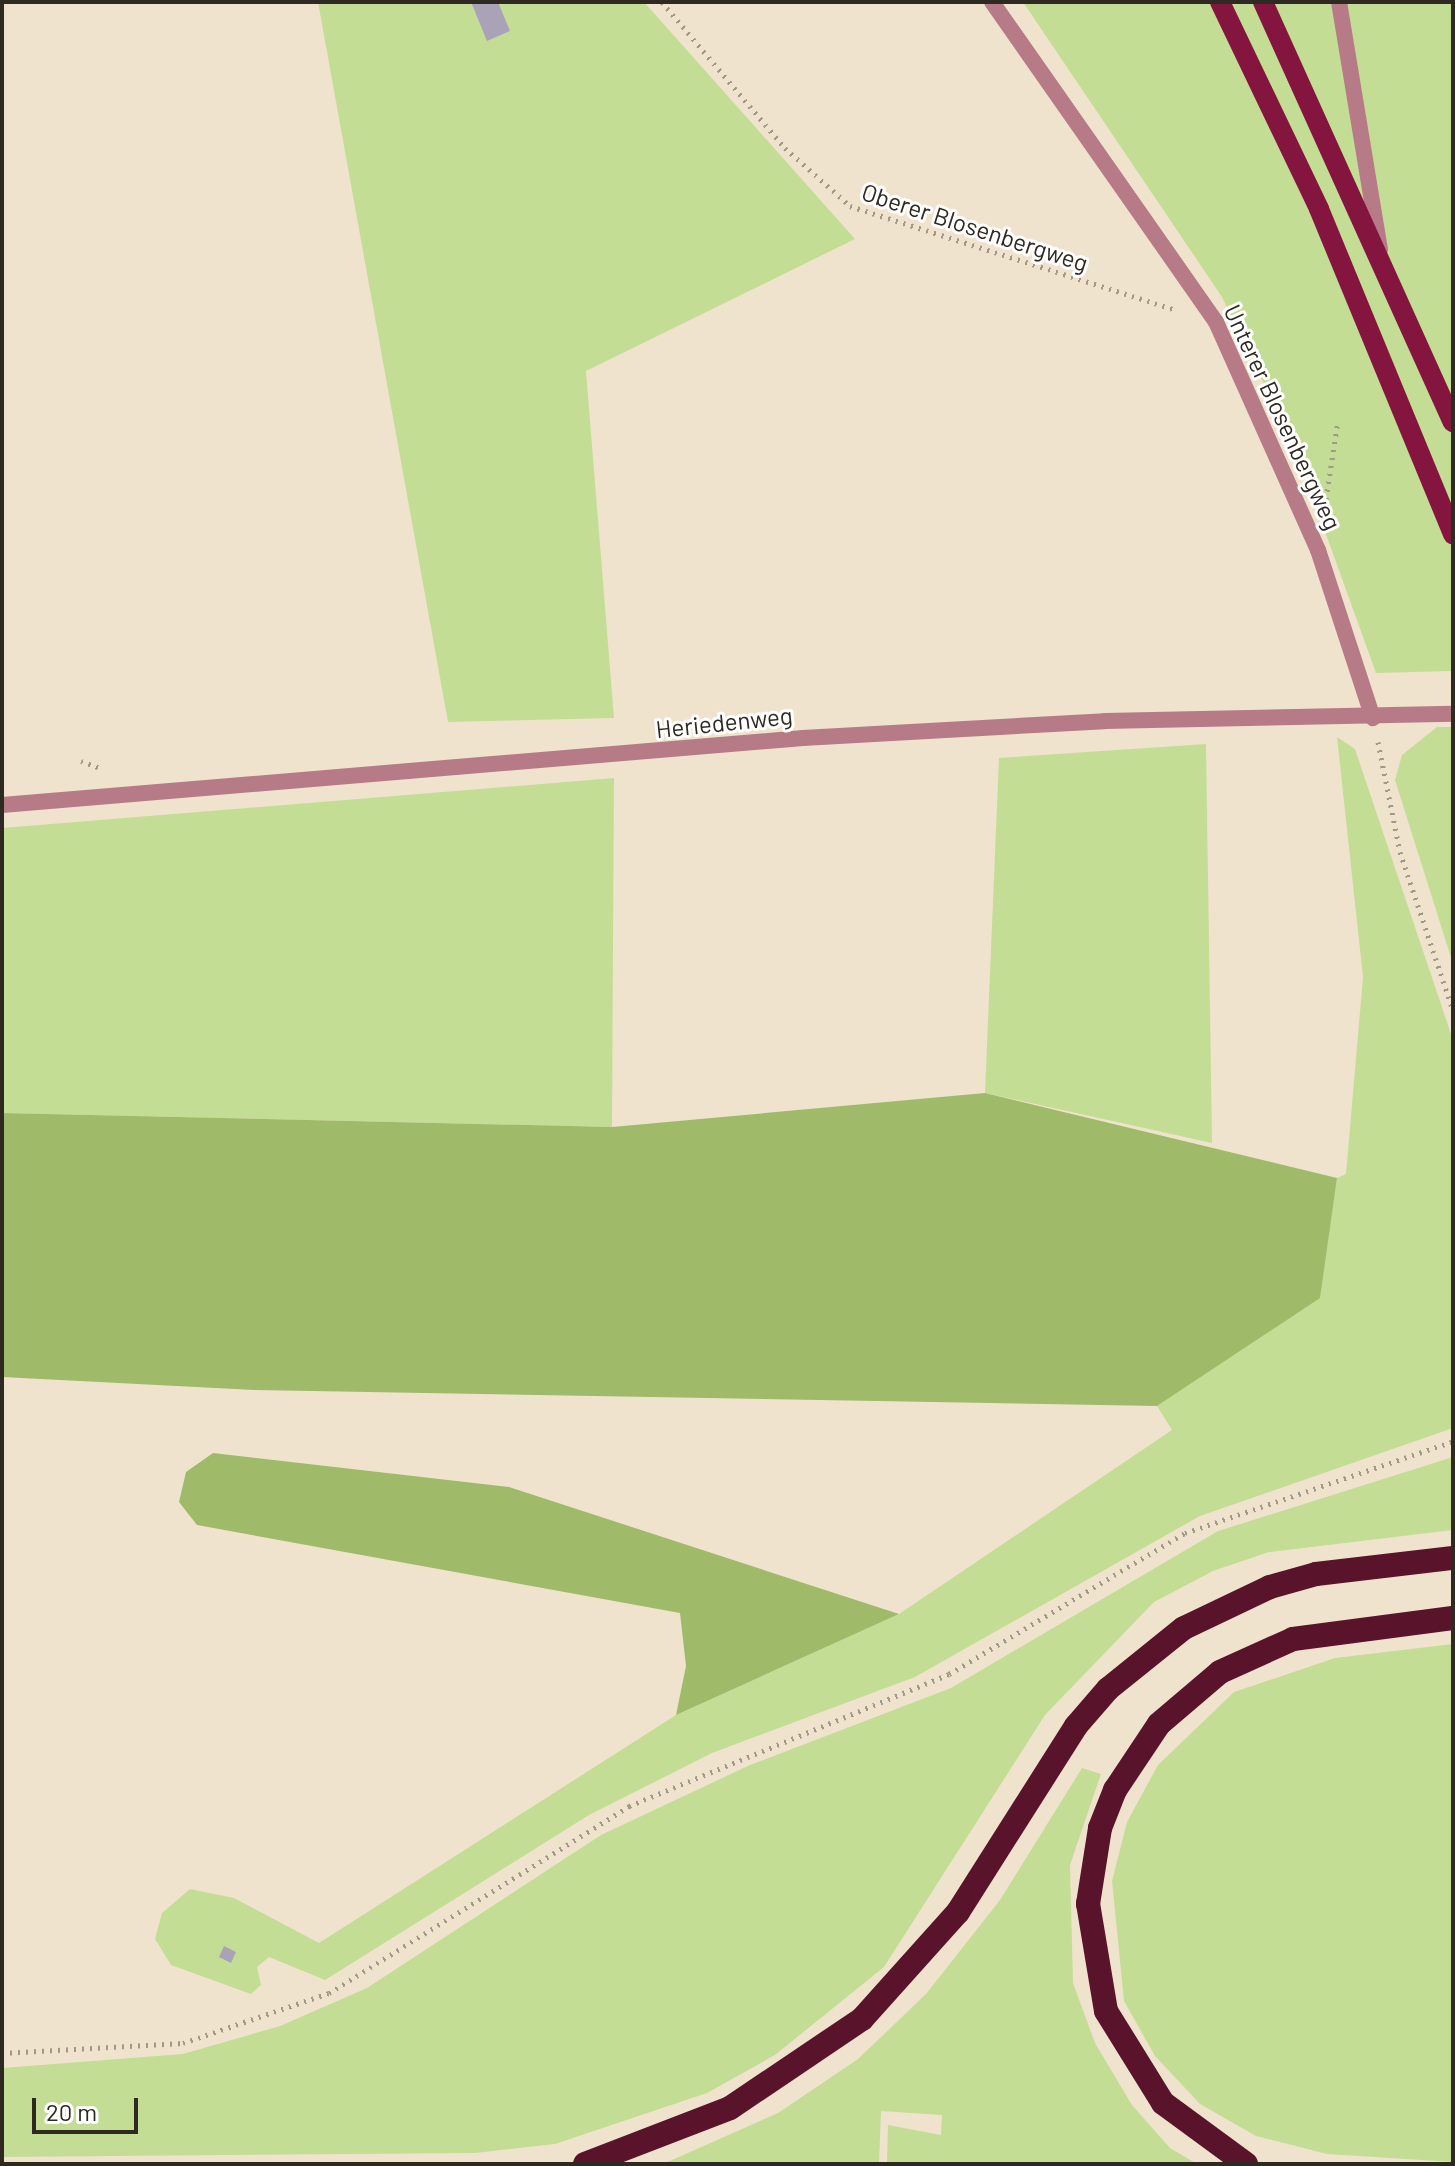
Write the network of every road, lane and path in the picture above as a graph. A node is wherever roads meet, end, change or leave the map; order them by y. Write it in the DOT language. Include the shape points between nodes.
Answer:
graph roads {
  1 [pos="662,2"];
  2 [pos="992,2"];
  3 [pos="1220,2"];
  4 [pos="1263,2"];
  5 [pos="1339,2"];
  6 [pos="1380,251"];
  7 [pos="1216,322"];
  8 [pos="1338,421"];
  9 [pos="1453,422"];
  10 [pos="1453,534"];
  11 [pos="1318,550"];
  12 [pos="1453,714"];
  13 [pos="1373,718"];
  14 [pos="2,805"];
  15 [pos="1453,1010"];
  16 [pos="1453,1441"];
  17 [pos="1453,1558"];
  18 [pos="1453,1618"];
  19 [pos="2,2053"];
  20 [pos="585,2164"];
  21 [pos="1246,2164"];
  1 -- 7 [label="path, Oberer Blosenbergweg" via="785,148 850,206"];
  2 -- 7 [label="street, Unterer Blosenbergweg"];
  3 -- 10 [label="main road" via="1319,209"];
  4 -- 6 [label="main road"];
  5 -- 6 [label="street"];
  6 -- 9 [label="main road"];
  7 -- 11 [label="street, Unterer Blosenbergweg"];
  8 -- 11 [label="path"];
  11 -- 13 [label="street, Unterer Blosenbergweg"];
  12 -- 13 [label="street, Heriedenweg"];
  13 -- 14 [label="street, Heriedenweg" via="1105,721 803,738"];
  13 -- 15 [label="path" via="1400,852"];
  16 -- 19 [label="path" via="1185,1533 949,1674 629,1806 329,1993 183,2043"];
  17 -- 20 [label="highway" via="1316,1574 1270,1587 1184,1628 1108,1689 1076,1726 958,1912 862,2019 730,2108"];
  18 -- 21 [label="highway" via="1333,1631 1243,1659 1159,1724 1110,1803 1088,1904 1106,2011 1163,2103"];
}
